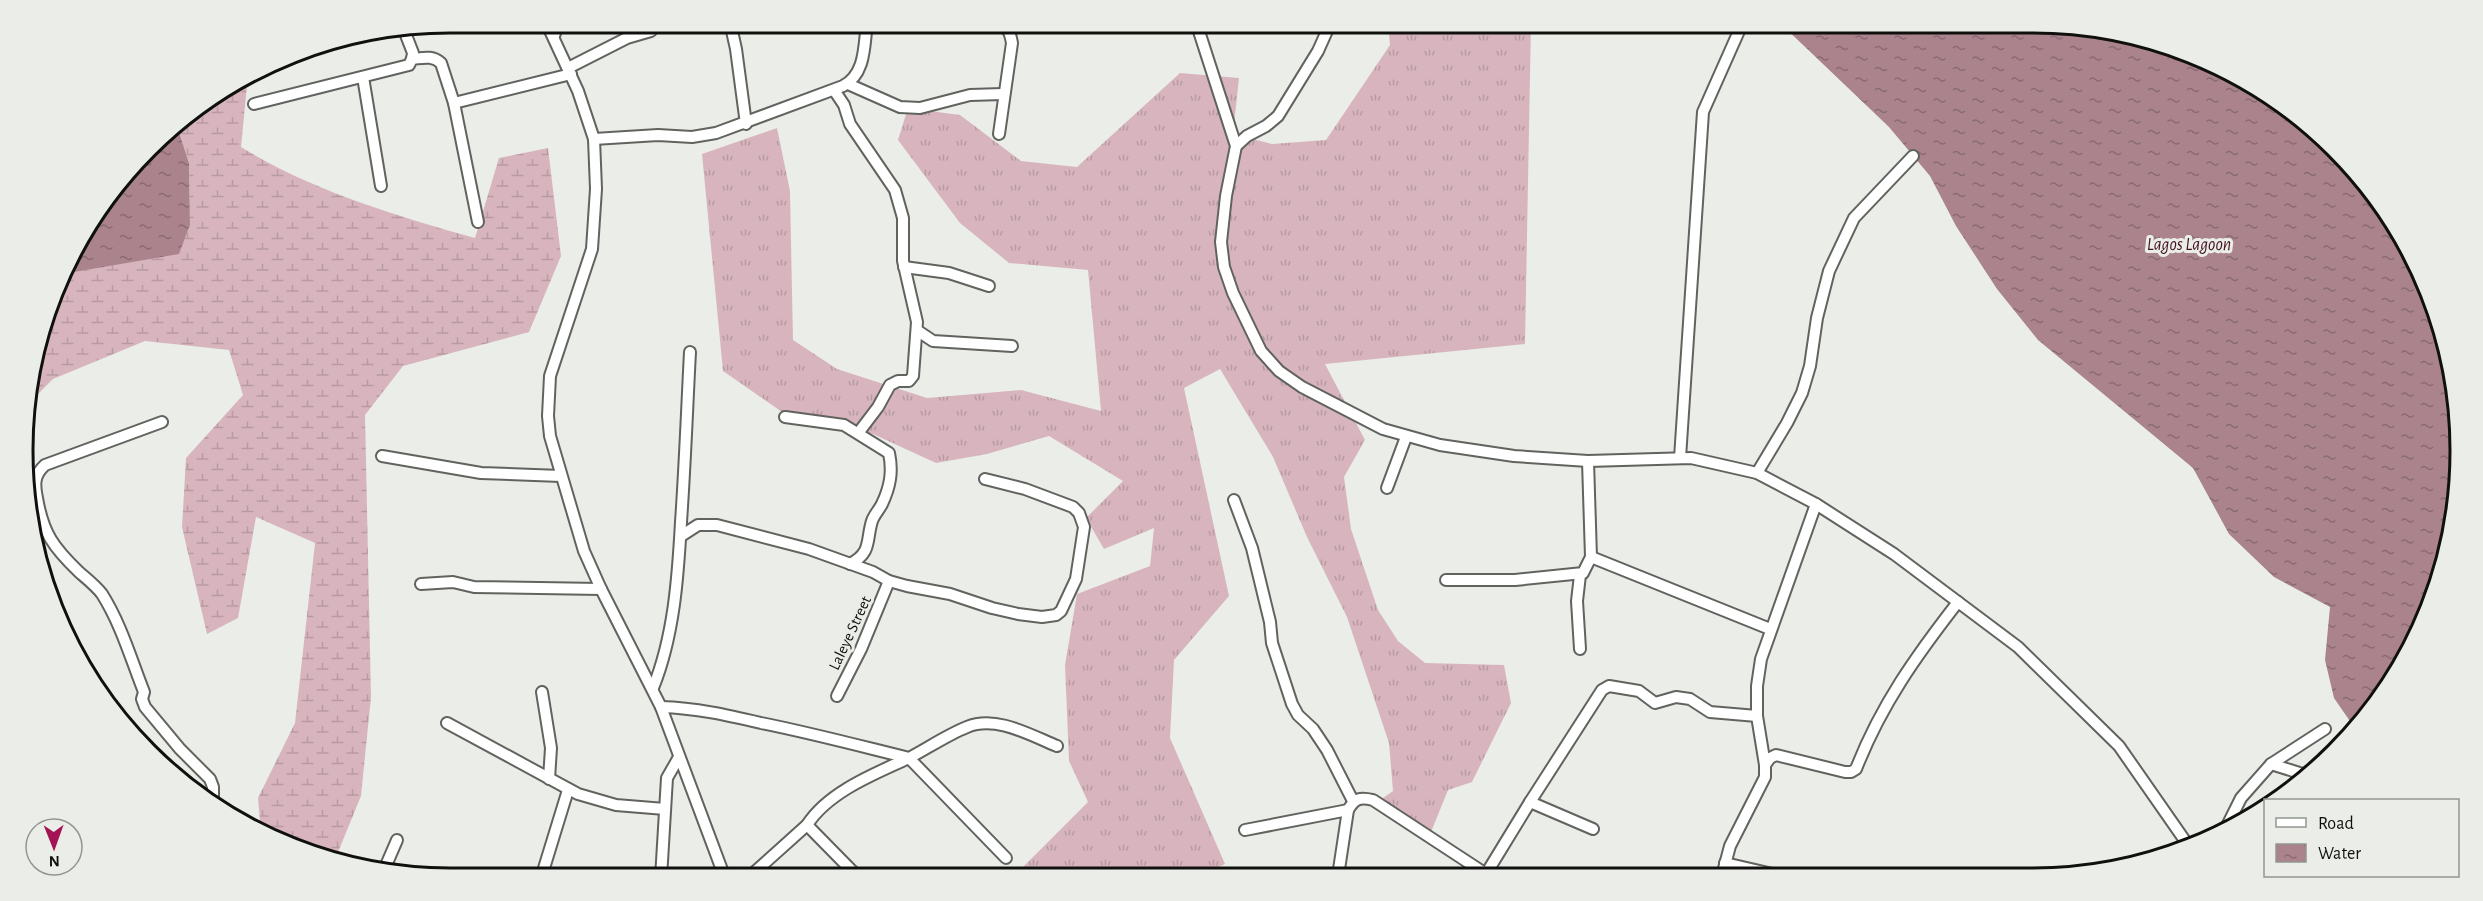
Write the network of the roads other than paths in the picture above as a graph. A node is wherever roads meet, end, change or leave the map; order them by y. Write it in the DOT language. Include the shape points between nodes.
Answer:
graph roads {
  1 [pos="552,33"];
  2 [pos="555,33"];
  3 [pos="644,33"];
  4 [pos="732,33"];
  5 [pos="866,33"];
  6 [pos="1010,33"];
  7 [pos="1200,33"];
  8 [pos="1326,33"];
  9 [pos="1738,33"];
  10 [pos="406,36"];
  11 [pos="554,36"];
  12 [pos="412,59"];
  13 [pos="570,71"];
  14 [pos="363,77"];
  15 [pos="848,84"];
  16 [pos="834,90"];
  17 [pos="1004,94"];
  18 [pos="454,103"];
  19 [pos="254,104"];
  20 [pos="746,124"];
  21 [pos="999,134"];
  22 [pos="594,139"];
  23 [pos="1236,146"];
  24 [pos="1913,156"];
  25 [pos="381,186"];
  26 [pos="478,222"];
  27 [pos="904,267"];
  28 [pos="989,286"];
  29 [pos="918,331"];
  30 [pos="1012,346"];
  31 [pos="690,352"];
  32 [pos="785,417"];
  33 [pos="162,422"];
  34 [pos="859,432"];
  35 [pos="1406,437"];
  36 [pos="382,456"];
  37 [pos="1680,458"];
  38 [pos="1588,461"];
  39 [pos="1757,473"];
  40 [pos="561,476"];
  41 [pos="985,479"];
  42 [pos="1387,488"];
  43 [pos="1234,500"];
  44 [pos="1816,504"];
  45 [pos="681,536"];
  46 [pos="1591,557"];
  47 [pos="850,564"];
  48 [pos="1580,575"];
  49 [pos="1446,580"];
  50 [pos="889,581"];
  51 [pos="422,584"];
  52 [pos="601,590"];
  53 [pos="1958,602"];
  54 [pos="1770,629"];
  55 [pos="1580,649"];
  56 [pos="652,688"];
  57 [pos="542,692"];
  58 [pos="837,696"];
  59 [pos="661,707"];
  60 [pos="1757,716"];
  61 [pos="447,723"];
  62 [pos="2325,729"];
  63 [pos="1057,746"];
  64 [pos="679,757"];
  65 [pos="909,758"];
  66 [pos="2271,764"];
  67 [pos="1765,765"];
  68 [pos="2298,773"];
  69 [pos="549,778"];
  70 [pos="568,790"];
  71 [pos="213,794"];
  72 [pos="1530,802"];
  73 [pos="1351,806"];
  74 [pos="665,809"];
  75 [pos="2231,817"];
  76 [pos="807,825"];
  77 [pos="1593,829"];
  78 [pos="1245,830"];
  79 [pos="2184,839"];
  80 [pos="397,840"];
  81 [pos="1006,858"];
  82 [pos="387,863"];
  83 [pos="1725,863"];
  84 [pos="545,868"];
  85 [pos="662,868"];
  86 [pos="721,868"];
  87 [pos="759,868"];
  88 [pos="849,868"];
  89 [pos="1339,868"];
  90 [pos="1477,868"];
  91 [pos="1492,868"];
  92 [pos="1724,868"];
  93 [pos="1745,868"];
  1 -- 11 [label="street"];
  2 -- 11 [label="street"];
  3 -- 13 [label="street" via="627,38"];
  4 -- 20 [label="street"];
  5 -- 15 [label="street" via="862,64"];
  6 -- 17 [label="street"];
  7 -- 23 [label="street"];
  8 -- 23 [label="street" via="1278,116"];
  9 -- 37 [label="street" via="1703,112"];
  10 -- 12 [label="street"];
  11 -- 13 [label="street"];
  12 -- 14 [label="street" via="409,65"];
  12 -- 18 [label="street" via="429,57 441,63"];
  13 -- 18 [label="street"];
  13 -- 22 [label="street"];
  14 -- 19 [label="street"];
  14 -- 25 [label="street"];
  15 -- 16 [label="street"];
  15 -- 17 [label="street" via="900,106 920,108 970,95"];
  16 -- 20 [label="street"];
  16 -- 27 [label="street" via="850,124 896,190 903,218"];
  17 -- 21 [label="street"];
  18 -- 26 [label="street"];
  20 -- 22 [label="street" via="692,137"];
  22 -- 40 [label="street" via="596,189 591,249 555,357 548,396 550,436"];
  23 -- 35 [label="street" via="1221,242 1224,267 1261,351 1279,371 1302,387"];
  24 -- 39 [label="street" via="1854,218 1830,272 1802,393"];
  27 -- 28 [label="street" via="949,273"];
  27 -- 29 [label="street"];
  29 -- 30 [label="street" via="933,341"];
  29 -- 34 [label="street" via="913,376 909,381 890,385"];
  31 -- 45 [label="street"];
  32 -- 34 [label="street" via="837,423"];
  33 -- 71 [label="street" via="45,465 35,480 36,494 41,523 49,538 98,589 116,619 144,692 145,707 210,779"];
  34 -- 47 [label="street" via="889,453 892,477 873,519 871,538 863,555"];
  35 -- 38 [label="street" via="1514,456"];
  35 -- 42 [label="street"];
  36 -- 40 [label="street" via="481,473"];
  37 -- 38 [label="street"];
  37 -- 39 [label="street"];
  38 -- 46 [label="street"];
  39 -- 44 [label="street"];
  40 -- 52 [label="street" via="584,551"];
  41 -- 50 [label="street" via="1025,489 1080,513 1084,526 1076,579 1061,611 1049,617 1018,614"];
  43 -- 73 [label="street" via="1252,548 1272,643 1292,704 1327,750"];
  44 -- 53 [label="street" via="1894,554"];
  44 -- 54 [label="street"];
  45 -- 47 [label="street" via="698,525 717,525 798,545"];
  45 -- 56 [label="street" via="676,599"];
  46 -- 48 [label="street"];
  46 -- 54 [label="street"];
  47 -- 50 [label="street"];
  48 -- 49 [label="street"];
  48 -- 55 [label="street"];
  50 -- 58 [label="street, Laleye Street"];
  51 -- 52 [label="street"];
  52 -- 56 [label="street"];
  53 -- 67 [label="street" via="1913,660 1878,716 1856,769 1851,772 1776,755"];
  53 -- 79 [label="street" via="2018,646 2119,746"];
  54 -- 60 [label="street" via="1756,686"];
  56 -- 59 [label="street"];
  57 -- 69 [label="street" via="551,748"];
  59 -- 64 [label="street"];
  59 -- 65 [label="street" via="718,713"];
  60 -- 67 [label="street"];
  60 -- 72 [label="street" via="1710,712 1690,699 1676,697 1655,703 1639,691 1609,686 1602,690"];
  61 -- 69 [label="street"];
  62 -- 66 [label="street"];
  63 -- 65 [label="street" via="1014,729 980,724"];
  64 -- 74 [label="street" via="668,774"];
  64 -- 86 [label="street"];
  65 -- 76 [label="street" via="827,802"];
  65 -- 81 [label="street"];
  66 -- 68 [label="street"];
  66 -- 75 [label="street" via="2241,798"];
  67 -- 83 [label="street" via="1765,777"];
  69 -- 70 [label="street"];
  70 -- 74 [label="street" via="616,805"];
  70 -- 84 [label="street"];
  72 -- 77 [label="street"];
  72 -- 91 [label="street"];
  73 -- 78 [label="street"];
  73 -- 89 [label="street"];
  73 -- 90 [label="street" via="1361,797 1373,800"];
  74 -- 85 [label="street"];
  76 -- 87 [label="street"];
  76 -- 88 [label="street"];
  80 -- 82 [label="street"];
  83 -- 92 [label="street"];
  83 -- 93 [label="street"];
}
